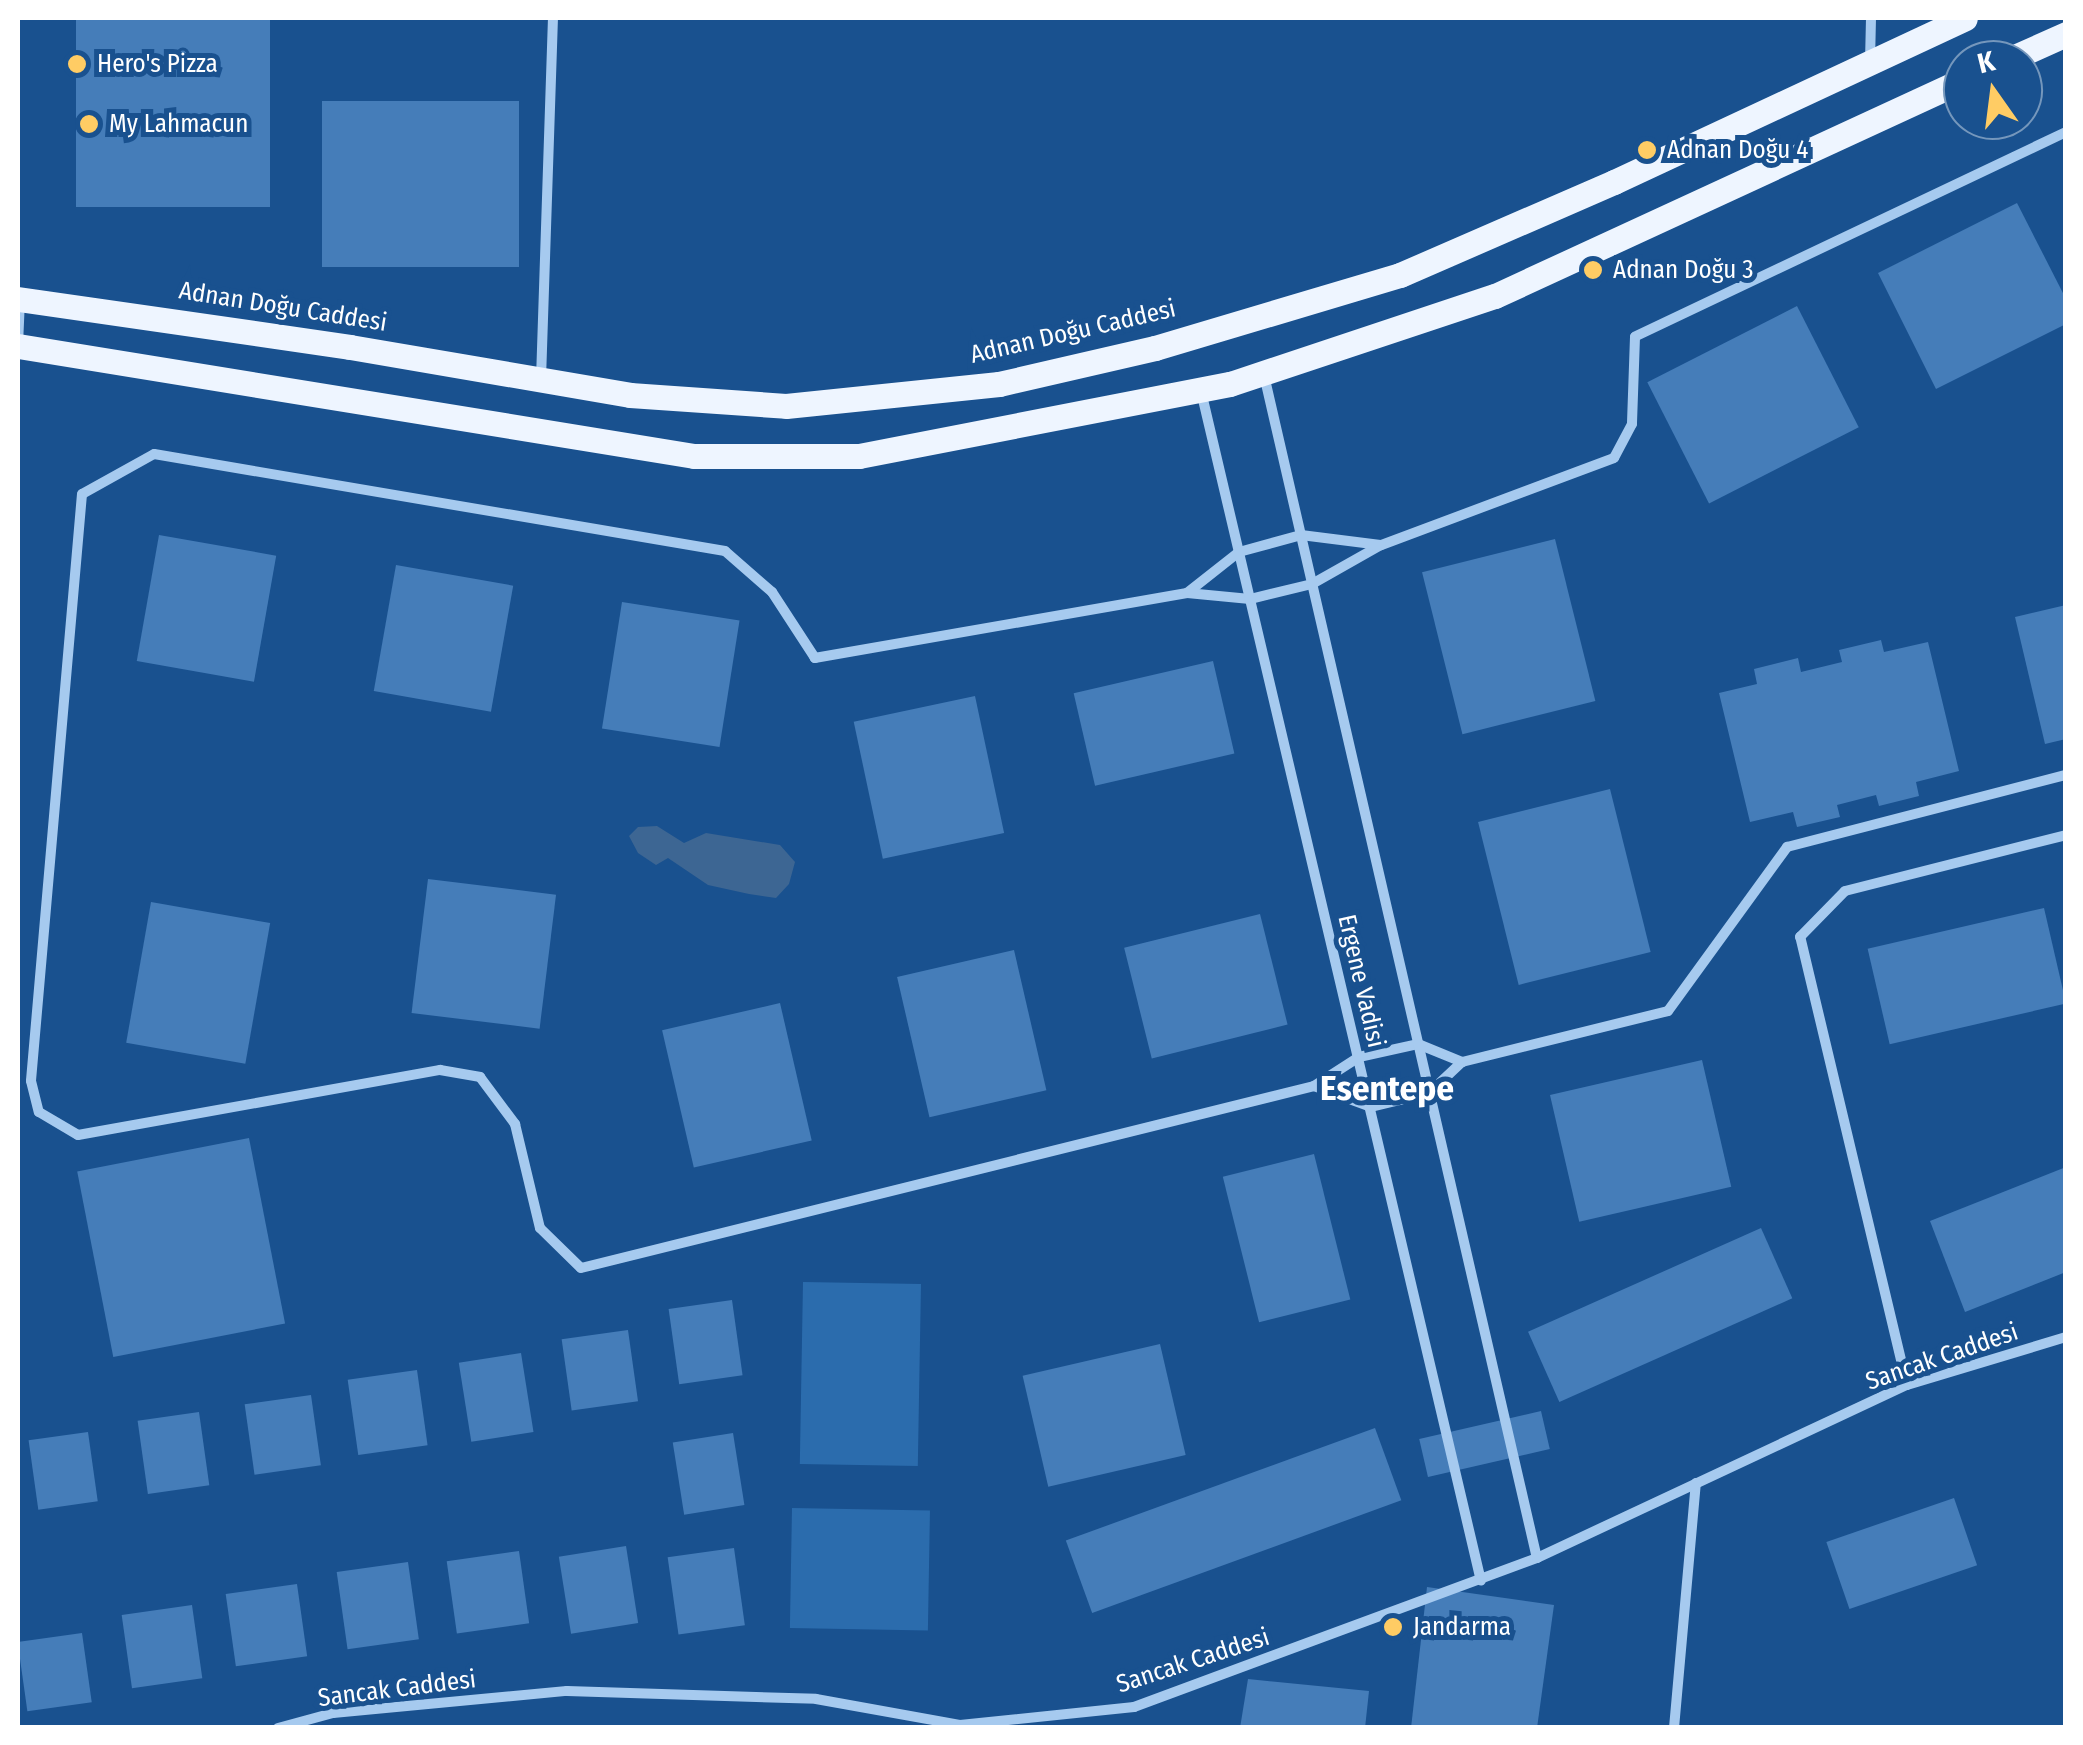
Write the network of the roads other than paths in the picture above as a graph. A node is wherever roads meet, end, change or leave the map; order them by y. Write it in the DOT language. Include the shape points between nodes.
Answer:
graph roads {
  1 [pos="553,18"];
  2 [pos="1871,18"];
  3 [pos="1965,18"];
  4 [pos="2066,34"];
  5 [pos="2043,44"];
  6 [pos="1870,64"];
  7 [pos="1943,89"];
  8 [pos="2066,132"];
  9 [pos="19,299"];
  10 [pos="18,346"];
  11 [pos="1264,373"];
  12 [pos="540,380"];
  13 [pos="1200,390"];
  14 [pos="1301,535"];
  15 [pos="1381,545"];
  16 [pos="1239,552"];
  17 [pos="1312,584"];
  18 [pos="1187,593"];
  19 [pos="1250,600"];
  20 [pos="2066,774"];
  21 [pos="2066,835"];
  22 [pos="1418,1044"];
  23 [pos="1359,1057"];
  24 [pos="1462,1062"];
  25 [pos="1314,1086"];
  26 [pos="1429,1093"];
  27 [pos="1370,1107"];
  28 [pos="2066,1337"];
  29 [pos="1907,1386"];
  30 [pos="1696,1483"];
  31 [pos="1537,1558"];
  32 [pos="1481,1581"];
  33 [pos="924,1723"];
  34 [pos="278,1728"];
  35 [pos="1674,1728"];
  1 -- 12 [label="street"];
  2 -- 6 [label="street"];
  3 -- 6 [label="main road, Adnan Doğu Caddesi"];
  4 -- 5 [label="main road"];
  6 -- 12 [label="main road, Adnan Doğu Caddesi" via="1400,275 1155,348 999,384 786,406"];
  7 -- 11 [label="main road" via="1495,296"];
  8 -- 15 [label="street" via="1636,337 1632,424 1614,458"];
  9 -- 10 [label="street"];
  9 -- 12 [label="main road, Adnan Doğu Caddesi"];
  10 -- 13 [label="main road" via="694,456 859,456"];
  11 -- 13 [label="main road"];
  11 -- 14 [label="street, Ergene Vadisi"];
  13 -- 16 [label="street, Ergene Vadisi"];
  14 -- 15 [label="street"];
  14 -- 16 [label="street"];
  14 -- 17 [label="street, Ergene Vadisi"];
  15 -- 17 [label="street"];
  16 -- 18 [label="street"];
  16 -- 19 [label="street, Ergene Vadisi"];
  17 -- 19 [label="street"];
  17 -- 22 [label="street, Ergene Vadisi"];
  18 -- 19 [label="street"];
  18 -- 25 [label="street" via="815,658 772,592 725,550 154,454 82,494 31,1081 38,1112 78,1135 440,1070 480,1077 515,1124 540,1228 580,1268"];
  19 -- 23 [label="street, Ergene Vadisi"];
  20 -- 24 [label="street" via="1786,846 1668,1011"];
  21 -- 29 [label="street" via="1845,890 1800,938"];
  22 -- 23 [label="street"];
  22 -- 24 [label="street"];
  22 -- 26 [label="street, Ergene Vadisi"];
  23 -- 25 [label="street"];
  23 -- 27 [label="street, Ergene Vadisi"];
  24 -- 26 [label="street"];
  25 -- 27 [label="street"];
  26 -- 27 [label="street"];
  26 -- 31 [label="street, Ergene Vadisi"];
  27 -- 32 [label="street, Ergene Vadisi"];
  28 -- 29 [label="street, Sancak Caddesi"];
  29 -- 30 [label="street, Sancak Caddesi"];
  30 -- 31 [label="street, Sancak Caddesi"];
  30 -- 35 [label="street"];
  31 -- 32 [label="street, Sancak Caddesi"];
  32 -- 33 [label="street, Sancak Caddesi" via="1134,1707 960,1726"];
  33 -- 34 [label="street, Sancak Caddesi" via="816,1698 567,1691 333,1713"];
}
